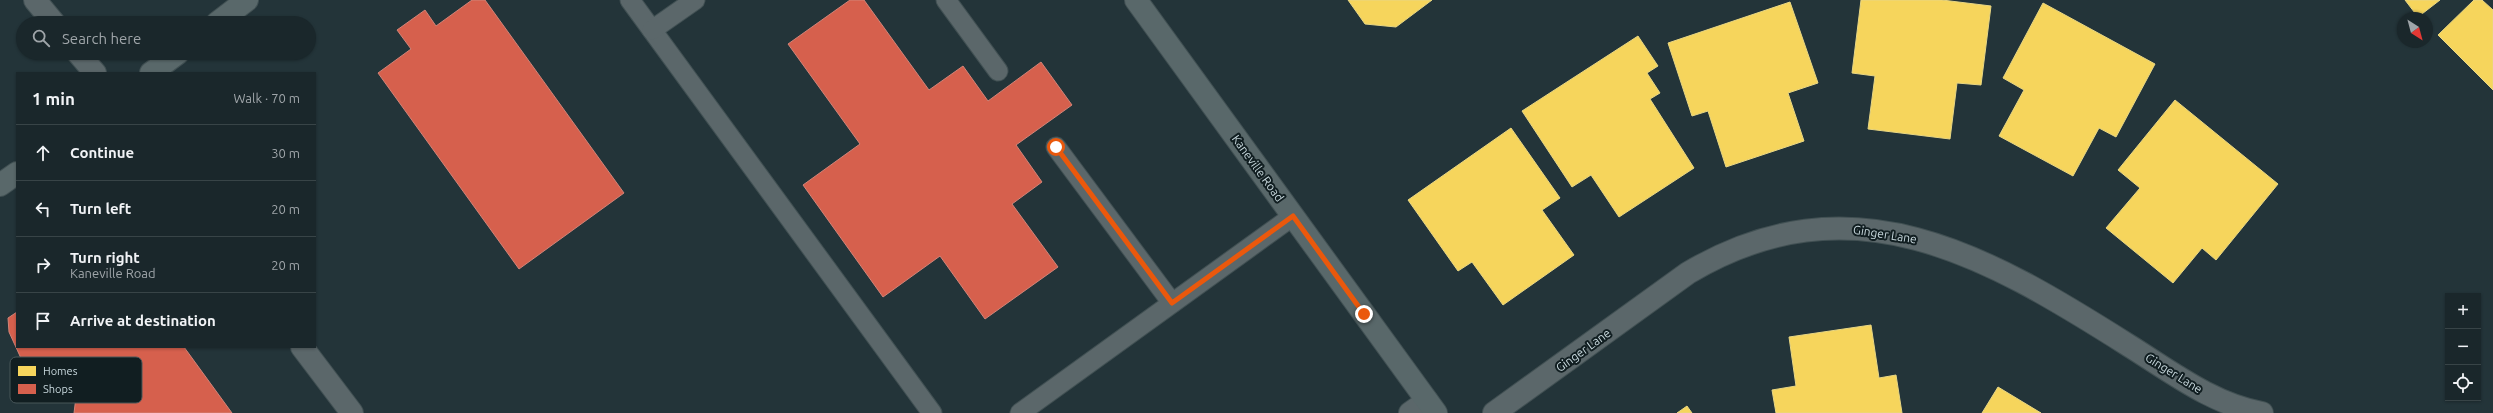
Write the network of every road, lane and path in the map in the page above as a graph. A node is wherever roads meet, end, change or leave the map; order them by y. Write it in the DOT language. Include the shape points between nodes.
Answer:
graph roads {
  1 [pos="35,0"];
  2 [pos="247,0"];
  3 [pos="630,0"];
  4 [pos="695,0"];
  5 [pos="946,0"];
  6 [pos="1136,0"];
  7 [pos="48,16"];
  8 [pos="226,16"];
  9 [pos="652,30"];
  10 [pos="84,60"];
  11 [pos="169,60"];
  12 [pos="998,71"];
  13 [pos="94,72"];
  14 [pos="152,72"];
  15 [pos="1056,147"];
  16 [pos="16,174"];
  17 [pos="0,185"];
  18 [pos="1293,216"];
  19 [pos="1172,303"];
  20 [pos="303,348"];
  21 [pos="1425,409"];
  22 [pos="352,413"];
  23 [pos="932,413"];
  24 [pos="1020,413"];
  25 [pos="1494,413"];
  26 [pos="2262,413"];
  1 -- 7 [label="street"];
  2 -- 8 [label="main road"];
  3 -- 9 [label="lane"];
  4 -- 9 [label="lane"];
  5 -- 12 [label="lane"];
  6 -- 18 [label="main road, Kaneville Road"];
  9 -- 23 [label="lane"];
  10 -- 13 [label="street"];
  11 -- 14 [label="main road"];
  15 -- 19 [label="lane"];
  16 -- 17 [label="main road"];
  18 -- 19 [label="lane"];
  18 -- 21 [label="main road, Kaneville Road"];
  19 -- 24 [label="lane"];
  20 -- 22 [label="street"];
  25 -- 26 [label="street, Ginger Lane" via="1688,273 1718,255 1773,235 1804,230 1848,228 1874,230 1931,242 1983,262 2052,297 2200,390 2227,404"];
}
